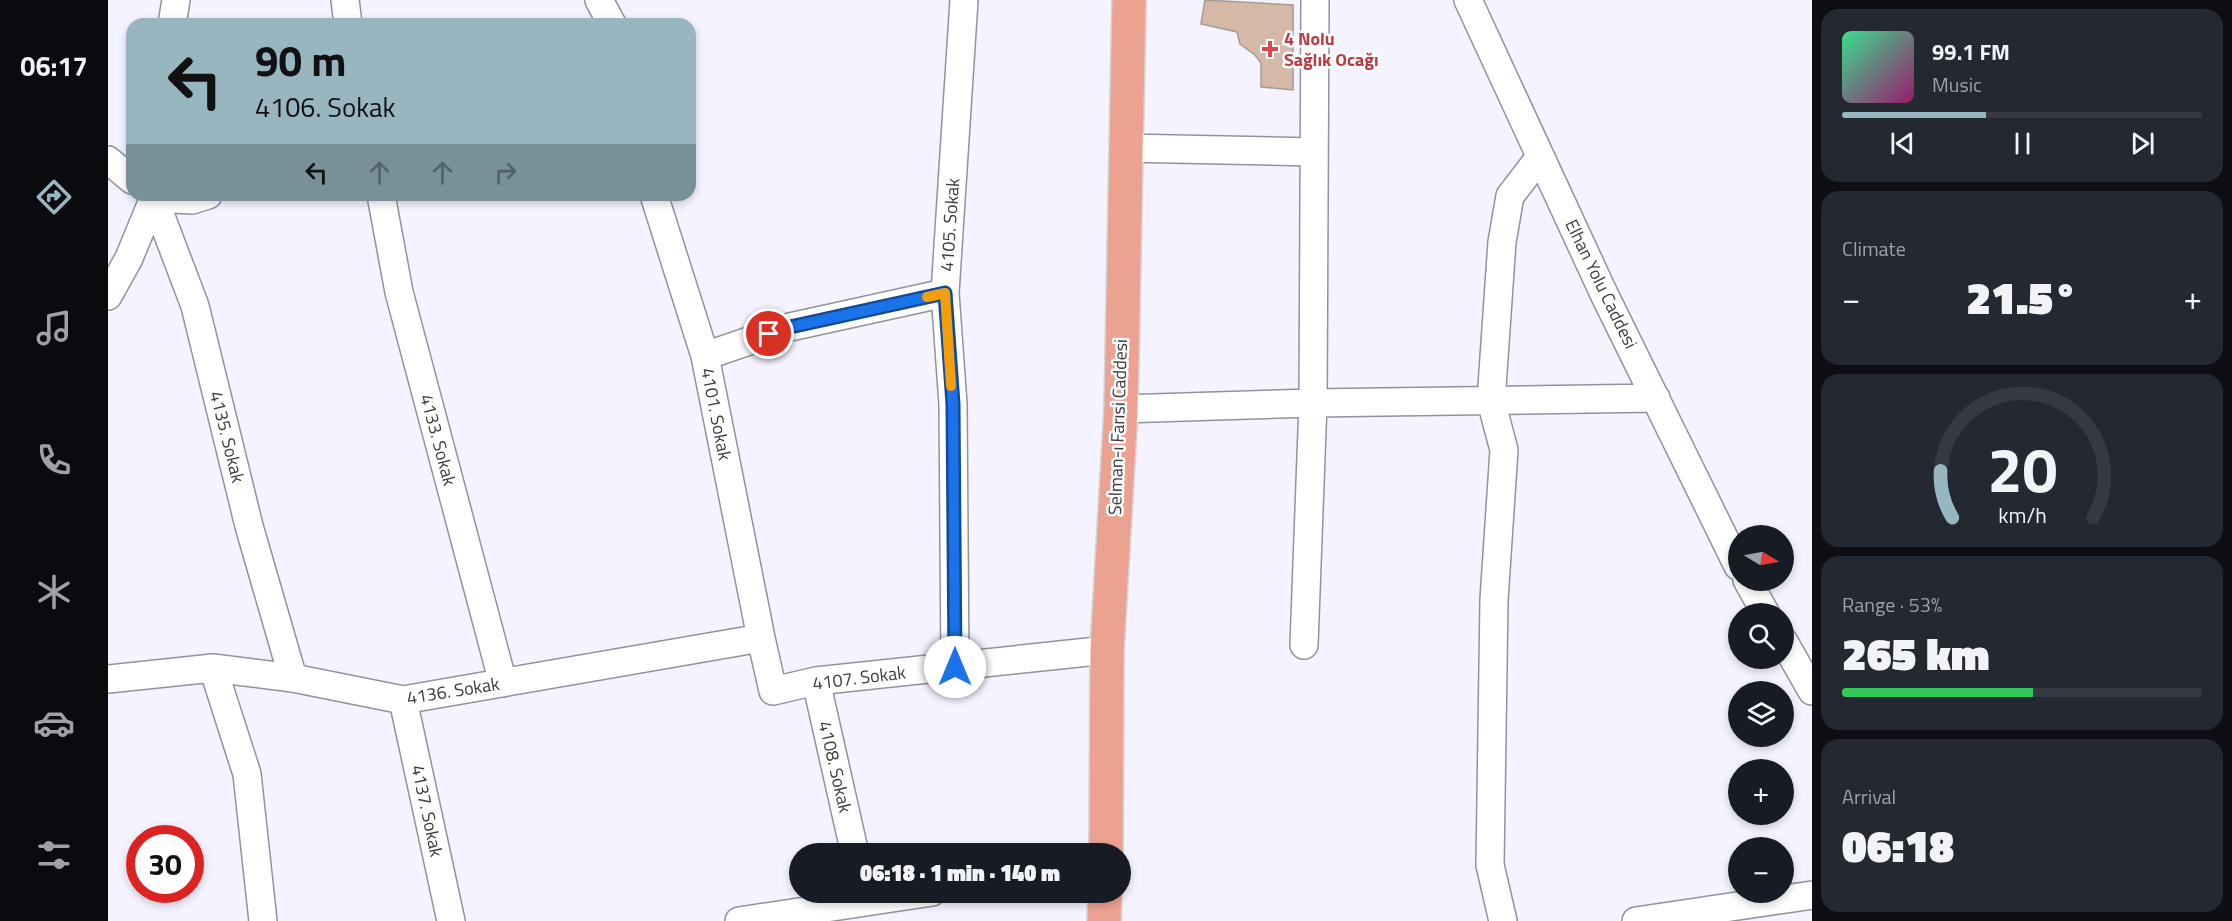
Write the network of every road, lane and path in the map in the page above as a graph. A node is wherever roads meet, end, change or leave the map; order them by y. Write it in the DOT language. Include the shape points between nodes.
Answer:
graph roads {
  1 [pos="176,0"];
  2 [pos="345,0"];
  3 [pos="599,0"];
  4 [pos="964,0"];
  5 [pos="1129,0"];
  6 [pos="1316,0"];
  7 [pos="1468,0"];
  8 [pos="173,18"];
  9 [pos="347,18"];
  10 [pos="609,18"];
  11 [pos="1125,148"];
  12 [pos="1314,152"];
  13 [pos="1540,157"];
  14 [pos="108,160"];
  15 [pos="126,175"];
  16 [pos="151,201"];
  17 [pos="155,201"];
  18 [pos="382,201"];
  19 [pos="656,201"];
  20 [pos="945,293"];
  21 [pos="108,296"];
  22 [pos="705,356"];
  23 [pos="1656,398"];
  24 [pos="1491,401"];
  25 [pos="1313,403"];
  26 [pos="1121,409"];
  27 [pos="1728,546"];
  28 [pos="761,638"];
  29 [pos="1304,645"];
  30 [pos="1107,650"];
  31 [pos="1794,660"];
  32 [pos="955,667"];
  33 [pos="213,668"];
  34 [pos="294,678"];
  35 [pos="108,679"];
  36 [pos="816,681"];
  37 [pos="503,683"];
  38 [pos="1812,691"];
  39 [pos="403,700"];
  40 [pos="853,843"];
  41 [pos="1106,843"];
  42 [pos="1812,895"];
  43 [pos="1105,903"];
  44 [pos="866,905"];
  45 [pos="1752,913"];
  46 [pos="263,921"];
  47 [pos="450,921"];
  48 [pos="739,921"];
  49 [pos="1104,921"];
  50 [pos="1503,921"];
  51 [pos="1636,921"];
  1 -- 8 [label="street"];
  2 -- 9 [label="street"];
  3 -- 10 [label="street"];
  4 -- 20 [label="street, 4105. Sokak"];
  5 -- 11 [label="main road, Selman-ı Farısi Caddesi"];
  6 -- 12 [label="street"];
  7 -- 13 [label="street, Elhan Yolu Caddesi"];
  11 -- 12 [label="street"];
  11 -- 26 [label="main road, Selman-ı Farısi Caddesi"];
  12 -- 25 [label="street"];
  13 -- 23 [label="street, Elhan Yolu Caddesi"];
  13 -- 24 [label="street" via="1510,196 1502,242"];
  14 -- 15 [label="street"];
  16 -- 21 [label="street" via="129,258"];
  17 -- 34 [label="street, 4135. Sokak" via="195,306 249,526"];
  18 -- 37 [label="street, 4133. Sokak" via="399,292"];
  19 -- 22 [label="street, 4101. Sokak"];
  20 -- 22 [label="street" via="790,327"];
  20 -- 32 [label="street, 4105. Sokak" via="953,404"];
  22 -- 28 [label="street, 4101. Sokak"];
  23 -- 24 [label="street"];
  23 -- 27 [label="street, Elhan Yolu Caddesi"];
  24 -- 25 [label="street"];
  24 -- 50 [label="street" via="1504,450 1494,600 1490,865"];
  25 -- 26 [label="street"];
  25 -- 29 [label="street"];
  26 -- 30 [label="main road, Selman-ı Farısi Caddesi"];
  28 -- 36 [label="street, 4107. Sokak" via="773,691"];
  28 -- 37 [label="street, 4136. Sokak"];
  30 -- 32 [label="street, 4107. Sokak"];
  30 -- 41 [label="main road, Selman-ı Farısi Caddesi"];
  31 -- 38 [label="street"];
  32 -- 36 [label="street, 4107. Sokak"];
  33 -- 34 [label="street, 4136. Sokak"];
  33 -- 35 [label="street, 4136. Sokak"];
  33 -- 46 [label="street" via="247,774"];
  34 -- 39 [label="street, 4136. Sokak"];
  36 -- 40 [label="street, 4108. Sokak"];
  37 -- 39 [label="street, 4136. Sokak"];
  39 -- 47 [label="street, 4137. Sokak"];
  42 -- 45 [label="street"];
  43 -- 49 [label="main road"];
  44 -- 48 [label="street"];
  45 -- 51 [label="street"];
}
